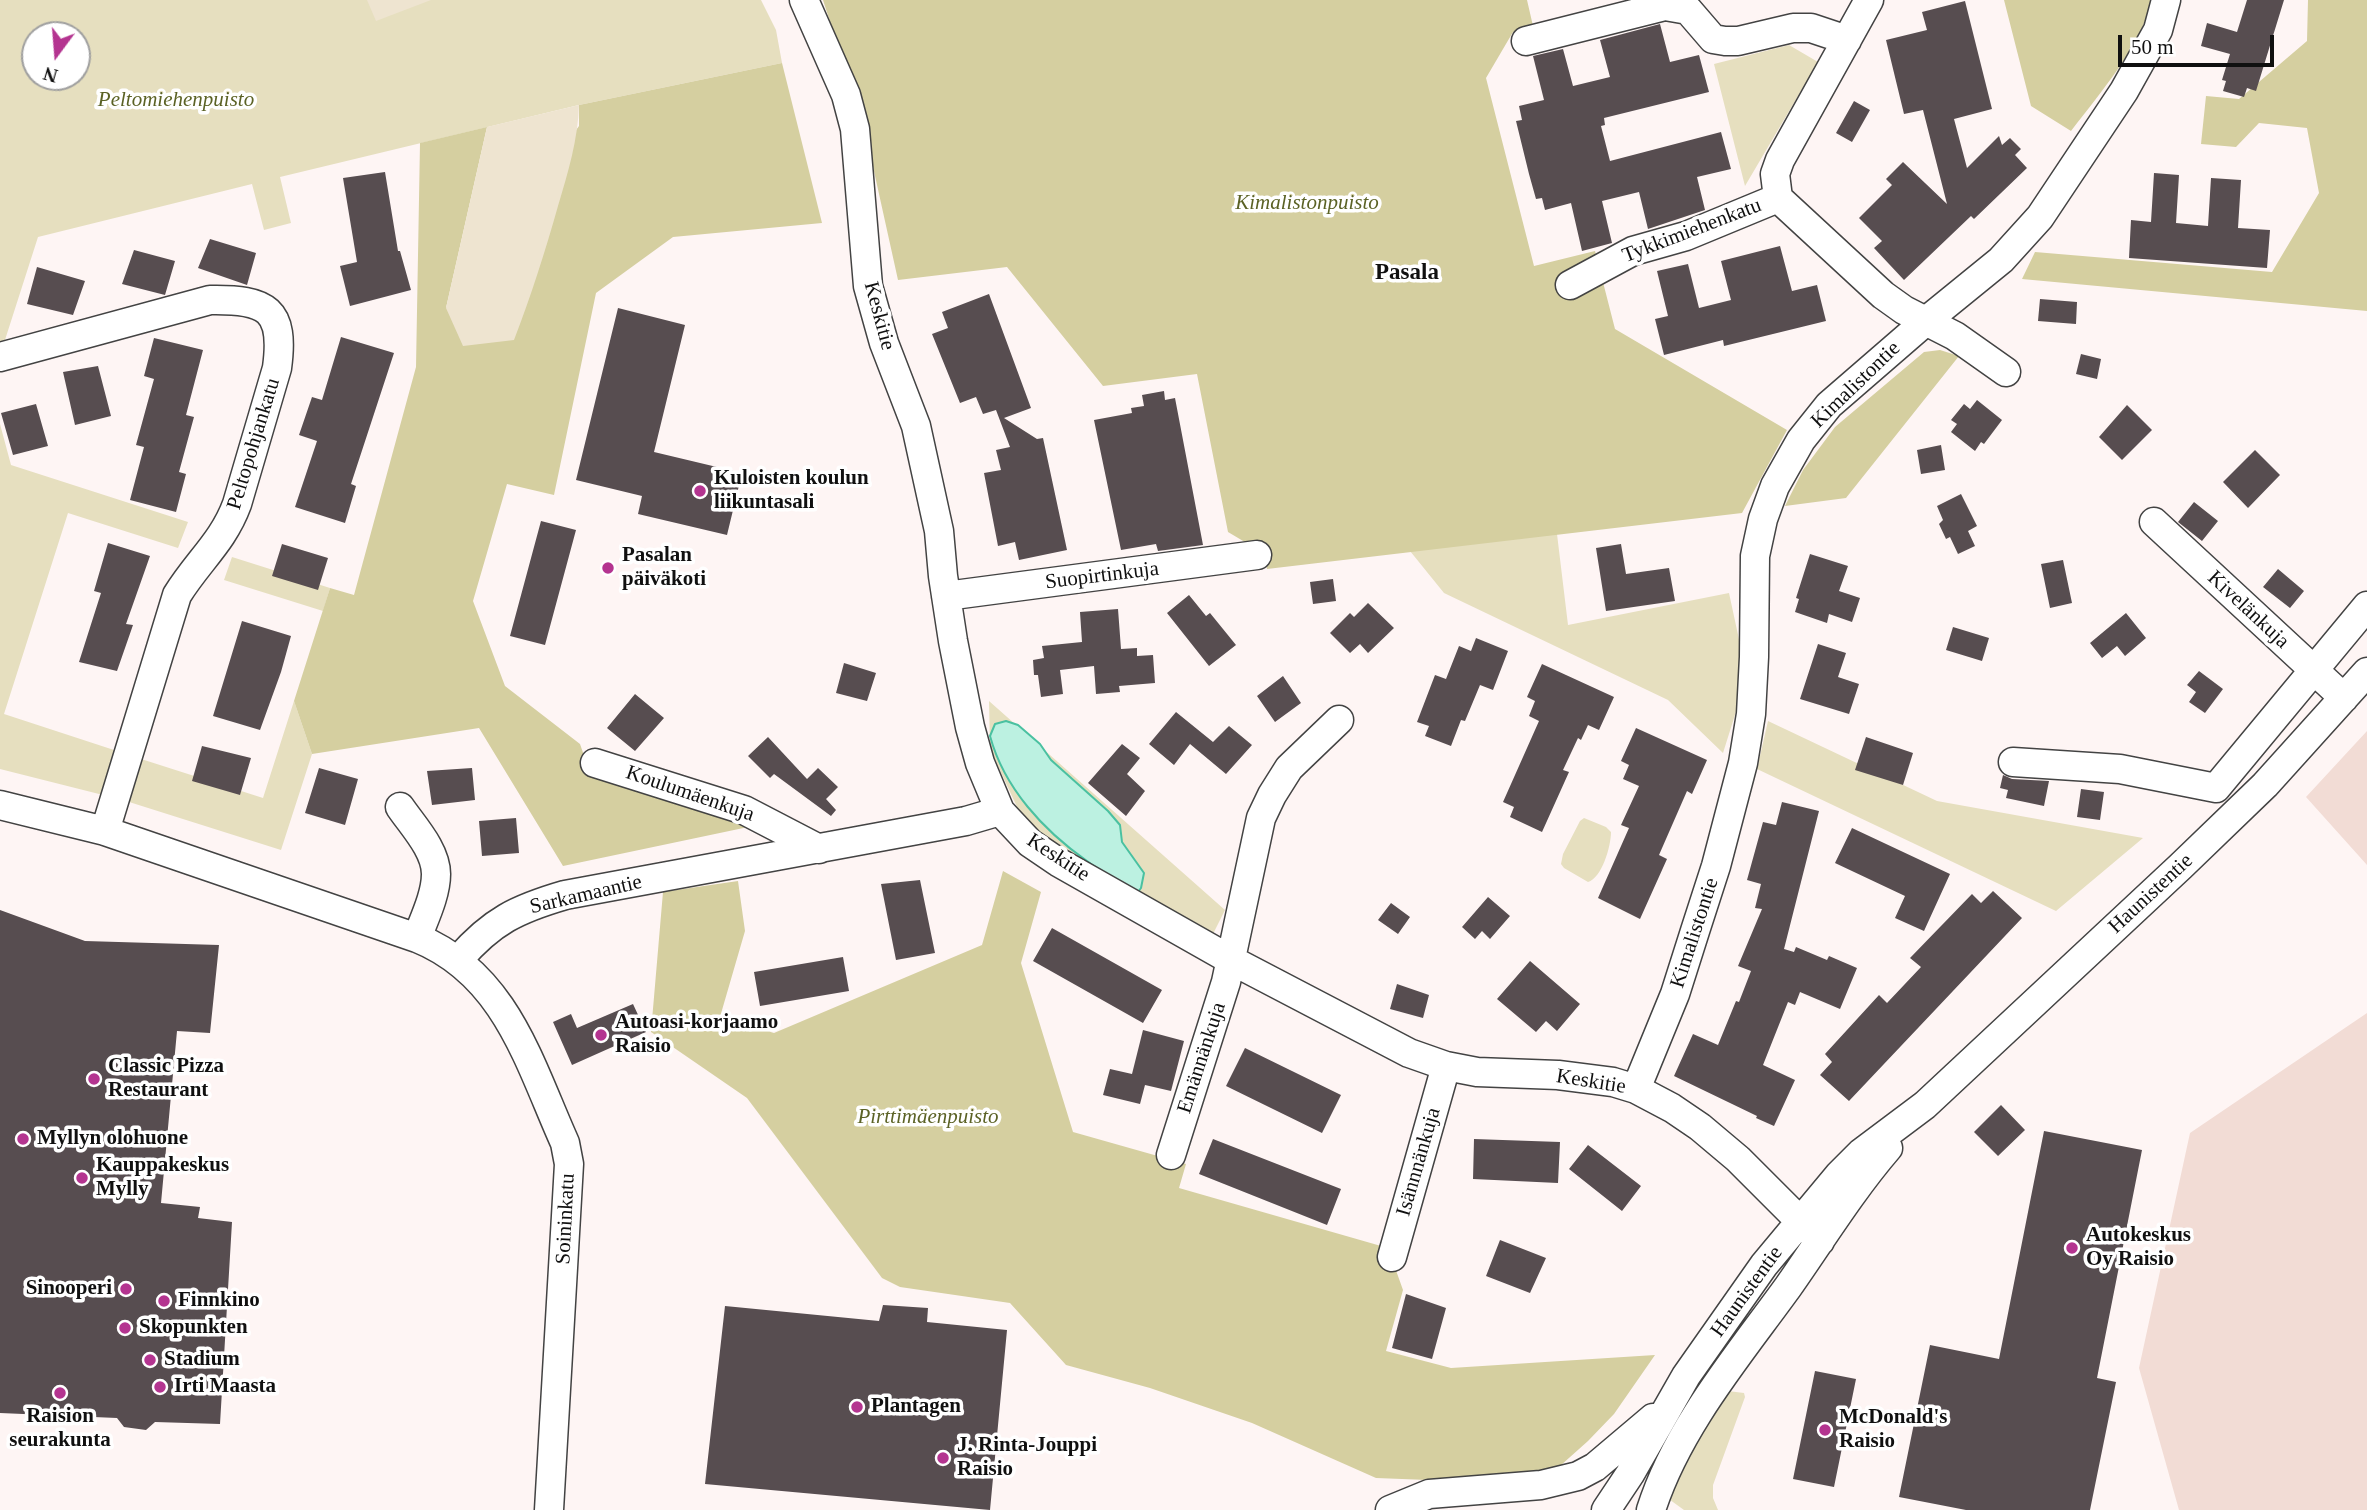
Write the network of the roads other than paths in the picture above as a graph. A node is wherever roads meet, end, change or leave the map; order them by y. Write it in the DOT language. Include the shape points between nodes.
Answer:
graph roads {
  1 [pos="804,0"];
  2 [pos="1869,0"];
  3 [pos="2166,0"];
  4 [pos="1847,40"];
  5 [pos="1526,41"];
  6 [pos="1778,198"];
  7 [pos="1570,285"];
  8 [pos="1926,321"];
  9 [pos="0,357"];
  10 [pos="2006,372"];
  11 [pos="2154,522"];
  12 [pos="1257,555"];
  13 [pos="946,596"];
  14 [pos="2367,606"];
  15 [pos="2313,671"];
  16 [pos="2367,673"];
  17 [pos="2344,698"];
  18 [pos="1339,720"];
  19 [pos="2013,762"];
  20 [pos="595,763"];
  21 [pos="0,805"];
  22 [pos="400,807"];
  23 [pos="1000,811"];
  24 [pos="105,831"];
  25 [pos="819,849"];
  26 [pos="417,938"];
  27 [pos="459,959"];
  28 [pos="1231,960"];
  29 [pos="1446,1066"];
  30 [pos="1636,1089"];
  31 [pos="1924,1105"];
  32 [pos="1171,1155"];
  33 [pos="1801,1221"];
  34 [pos="1820,1241"];
  35 [pos="1392,1257"];
  36 [pos="1668,1404"];
  37 [pos="550,1510"];
  38 [pos="1390,1510"];
  39 [pos="1606,1510"];
  40 [pos="1651,1510"];
  1 -- 13 [label="street, Keskitie" via="846,95 855,130 868,286 880,333 916,426 939,531"];
  2 -- 4 [label="street, Tykkimiehenkatu"];
  3 -- 8 [label="street, Kimalistontie" via="2158,30 2130,80 2053,200 2001,260"];
  4 -- 5 [label="street" via="1802,28 1738,41 1713,39 1688,10 1665,6"];
  4 -- 6 [label="street, Tykkimiehenkatu" via="1780,160 1775,174"];
  6 -- 7 [label="street, Tykkimiehenkatu" via="1686,236 1633,251"];
  6 -- 8 [label="street, Tykkimiehenkatu" via="1883,295"];
  8 -- 10 [label="street, Tykkimiehenkatu"];
  8 -- 30 [label="street, Kimalistontie" via="1812,424 1767,508 1755,555 1751,714 1743,763 1675,994"];
  9 -- 24 [label="street, Peltopohjankatu" via="210,300 256,303 272,313 278,328 277,368 237,504 219,541 177,595"];
  11 -- 15 [label="street, Kivelänkuja"];
  12 -- 13 [label="street, Suopirtinkuja"];
  13 -- 23 [label="street, Keskitie" via="980,763"];
  14 -- 15 [label="street"];
  15 -- 17 [label="street, Kivelänkuja"];
  15 -- 19 [label="street" via="2216,788 2120,769"];
  16 -- 17 [label="street, Haunistentie"];
  17 -- 31 [label="street, Haunistentie" via="2220,829"];
  18 -- 28 [label="street, Emännänkuja" via="1289,768 1266,806"];
  20 -- 25 [label="street, Koulumäenkuja" via="744,810"];
  21 -- 24 [label="street"];
  22 -- 26 [label="street" via="431,854 436,874"];
  23 -- 25 [label="street, Sarkamaantie"];
  23 -- 28 [label="street, Keskitie" via="1030,843 1058,862"];
  24 -- 26 [label="street"];
  25 -- 27 [label="street, Sarkamaantie" via="549,900 506,916"];
  26 -- 27 [label="street"];
  27 -- 37 [label="street, Soininkatu" via="512,1022 565,1143 569,1164"];
  28 -- 29 [label="street, Keskitie" via="1409,1053"];
  28 -- 32 [label="street, Emännänkuja"];
  29 -- 30 [label="street, Keskitie" via="1476,1072 1558,1075"];
  29 -- 35 [label="street, Isännnänkuja"];
  30 -- 33 [label="street, Keskitie" via="1700,1127"];
  31 -- 33 [label="street, Haunistentie" via="1861,1153"];
  31 -- 34 [label="street, Haunistentie" via="1875,1162"];
  33 -- 34 [label="street, Keskitie"];
  33 -- 36 [label="street, Haunistentie" via="1764,1265"];
  34 -- 40 [label="street, Haunistentie" via="1680,1443"];
  36 -- 38 [label="street" via="1595,1468 1578,1476 1541,1485 1429,1494"];
  36 -- 39 [label="street, Haunistentie"];
}
